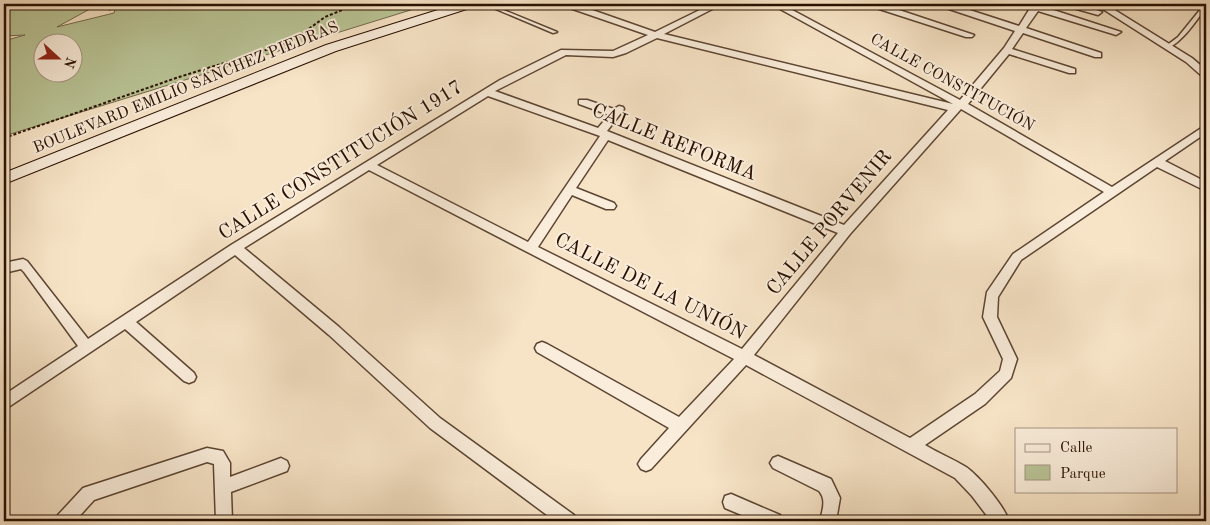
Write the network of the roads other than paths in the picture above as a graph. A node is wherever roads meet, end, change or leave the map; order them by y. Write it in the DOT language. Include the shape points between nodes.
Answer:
graph roads {
  1 [pos="468,4"];
  2 [pos="486,4"];
  3 [pos="567,4"];
  4 [pos="718,4"];
  5 [pos="775,4"];
  6 [pos="873,4"];
  7 [pos="943,4"];
  8 [pos="1069,4"];
  9 [pos="1036,6"];
  10 [pos="1206,6"];
  11 [pos="1099,8"];
  12 [pos="1021,30"];
  13 [pos="555,32"];
  14 [pos="1116,32"];
  15 [pos="656,35"];
  16 [pos="969,36"];
  17 [pos="1168,47"];
  18 [pos="1007,50"];
  19 [pos="1098,55"];
  20 [pos="1072,71"];
  21 [pos="1206,75"];
  22 [pos="488,92"];
  23 [pos="583,102"];
  24 [pos="958,106"];
  25 [pos="1206,128"];
  26 [pos="603,134"];
  27 [pos="1157,162"];
  28 [pos="369,166"];
  29 [pos="4,179"];
  30 [pos="1206,187"];
  31 [pos="570,190"];
  32 [pos="1112,192"];
  33 [pos="610,206"];
  34 [pos="846,231"];
  35 [pos="235,248"];
  36 [pos="530,249"];
  37 [pos="4,268"];
  38 [pos="126,321"];
  39 [pos="87,348"];
  40 [pos="542,348"];
  41 [pos="744,357"];
  42 [pos="189,377"];
  43 [pos="4,403"];
  44 [pos="680,426"];
  45 [pos="911,446"];
  46 [pos="778,463"];
  47 [pos="646,464"];
  48 [pos="281,466"];
  49 [pos="223,487"];
  50 [pos="731,502"];
  51 [pos="64,521"];
  52 [pos="224,521"];
  53 [pos="568,521"];
  54 [pos="774,521"];
  55 [pos="828,521"];
  56 [pos="1001,521"];
  1 -- 29 [label="main road, BOULEVARD EMILIO SÁNCHEZ PIEDRAS" via="331,48"];
  2 -- 13 [label="lane"];
  3 -- 15 [label="street"];
  4 -- 15 [label="street, CALLE CONSTITUCIÓN 1917"];
  5 -- 24 [label="street, CALLE CONSTITUCIÓN" via="838,36"];
  6 -- 16 [label="street"];
  7 -- 12 [label="street"];
  8 -- 11 [label="street"];
  9 -- 12 [label="street, CALLE PORVENIR"];
  9 -- 14 [label="street"];
  10 -- 17 [label="lane" via="1180,38"];
  11 -- 17 [label="street"];
  12 -- 18 [label="street, CALLE PORVENIR"];
  12 -- 19 [label="street"];
  15 -- 22 [label="street, CALLE CONSTITUCIÓN 1917" via="613,54 564,52"];
  15 -- 24 [label="street"];
  17 -- 21 [label="street"];
  18 -- 20 [label="street"];
  18 -- 24 [label="street, CALLE PORVENIR"];
  22 -- 26 [label="street, CALLE REFORMA"];
  22 -- 28 [label="street, CALLE CONSTITUCIÓN 1917"];
  23 -- 26 [label="street" via="617,111"];
  24 -- 32 [label="street, CALLE CONSTITUCIÓN"];
  24 -- 34 [label="street, CALLE PORVENIR"];
  25 -- 27 [label="street"];
  26 -- 31 [label="street"];
  26 -- 34 [label="street, CALLE REFORMA"];
  27 -- 30 [label="street"];
  27 -- 32 [label="street"];
  28 -- 35 [label="street, CALLE CONSTITUCIÓN 1917"];
  28 -- 36 [label="street, CALLE DE LA UNIÓN"];
  31 -- 33 [label="street"];
  31 -- 36 [label="street"];
  32 -- 45 [label="street" via="1017,257 992,296 990,317 1010,359 1006,374 980,399"];
  34 -- 41 [label="street, CALLE PORVENIR"];
  35 -- 38 [label="street, CALLE CONSTITUCIÓN 1917"];
  35 -- 53 [label="street" via="334,331 435,424"];
  36 -- 41 [label="street, CALLE DE LA UNIÓN"];
  37 -- 39 [label="street" via="23,264"];
  38 -- 39 [label="street, CALLE CONSTITUCIÓN 1917"];
  38 -- 42 [label="street"];
  39 -- 43 [label="street, CALLE CONSTITUCIÓN 1917"];
  40 -- 44 [label="street"];
  41 -- 44 [label="street, CALLE PORVENIR"];
  41 -- 45 [label="street, CALLE DE LA UNIÓN"];
  44 -- 47 [label="street, CALLE PORVENIR"];
  45 -- 56 [label="street, CALLE DE LA UNIÓN" via="961,473"];
  46 -- 55 [label="street" via="825,485 831,491"];
  48 -- 49 [label="street"];
  49 -- 51 [label="street" via="222,463 218,456 207,455 89,494"];
  49 -- 52 [label="street"];
  50 -- 54 [label="street"];
}
